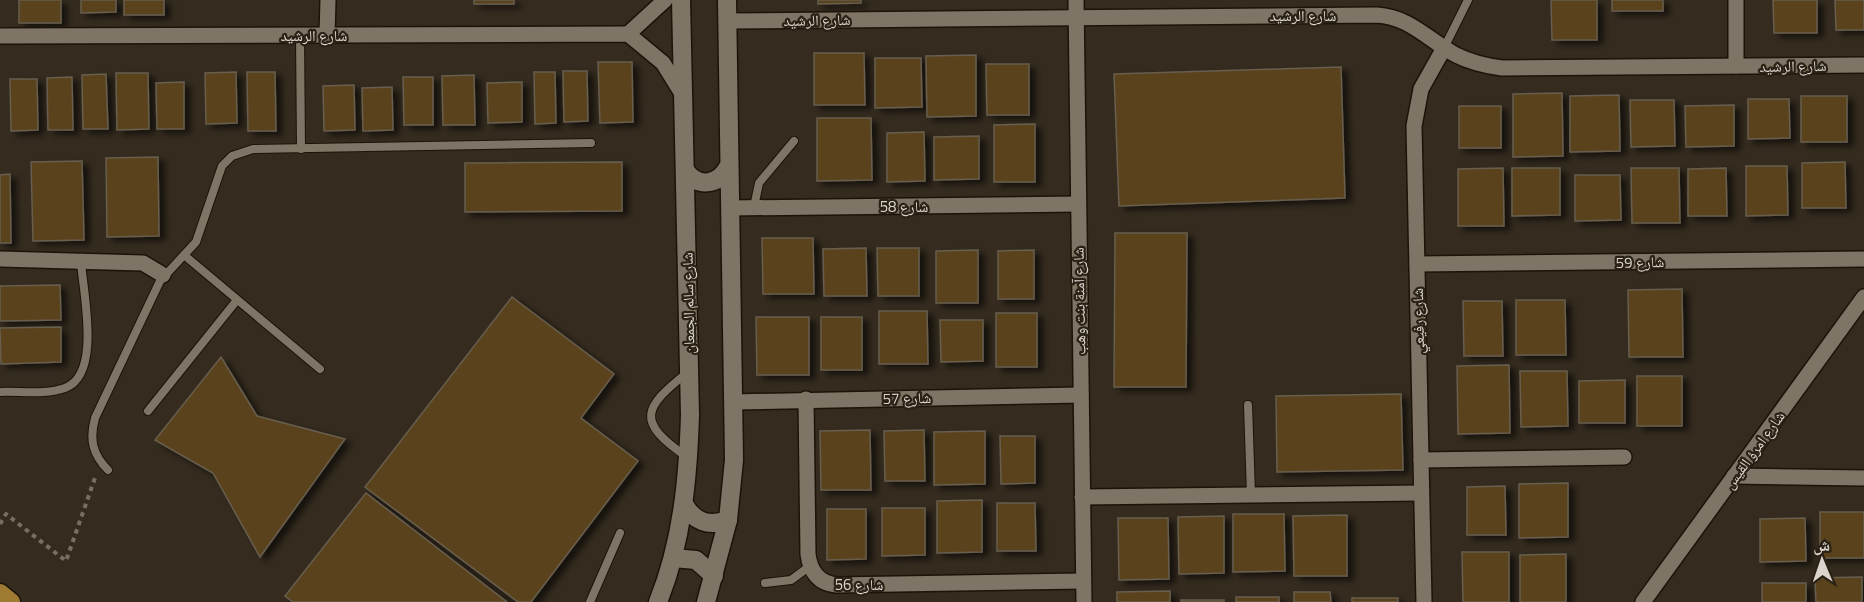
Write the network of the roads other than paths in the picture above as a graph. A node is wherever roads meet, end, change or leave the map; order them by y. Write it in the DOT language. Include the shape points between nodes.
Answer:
graph roads {
  1 [pos="328,0"];
  2 [pos="665,0"];
  3 [pos="681,0"];
  4 [pos="727,0"];
  5 [pos="1076,0"];
  6 [pos="1468,0"];
  7 [pos="1736,0"];
  8 [pos="1076,17"];
  9 [pos="728,21"];
  10 [pos="628,34"];
  11 [pos="300,35"];
  12 [pos="327,35"];
  13 [pos="0,36"];
  14 [pos="1444,48"];
  15 [pos="1864,65"];
  16 [pos="1736,66"];
  17 [pos="681,92"];
  18 [pos="794,141"];
  19 [pos="591,144"];
  20 [pos="301,148"];
  21 [pos="728,167"];
  22 [pos="685,170"];
  23 [pos="1078,204"];
  24 [pos="754,207"];
  25 [pos="730,208"];
  26 [pos="184,255"];
  27 [pos="0,259"];
  28 [pos="1864,259"];
  29 [pos="81,262"];
  30 [pos="1417,264"];
  31 [pos="163,275"];
  32 [pos="1864,297"];
  33 [pos="237,300"];
  34 [pos="320,369"];
  35 [pos="689,371"];
  36 [pos="0,392"];
  37 [pos="1081,395"];
  38 [pos="806,399"];
  39 [pos="733,402"];
  40 [pos="1248,405"];
  41 [pos="148,411"];
  42 [pos="1624,457"];
  43 [pos="689,458"];
  44 [pos="1421,460"];
  45 [pos="108,470"];
  46 [pos="1734,476"];
  47 [pos="1864,478"];
  48 [pos="1421,493"];
  49 [pos="1251,495"];
  50 [pos="1082,497"];
  51 [pos="684,504"];
  52 [pos="728,520"];
  53 [pos="620,533"];
  54 [pos="672,558"];
  55 [pos="810,566"];
  56 [pos="714,576"];
  57 [pos="1083,581"];
  58 [pos="765,583"];
  59 [pos="0,593"];
  60 [pos="11,602"];
  61 [pos="590,602"];
  62 [pos="658,602"];
  63 [pos="706,602"];
  64 [pos="1084,602"];
  65 [pos="1424,602"];
  66 [pos="1643,602"];
  1 -- 12 [label="street"];
  2 -- 10 [label="street"];
  3 -- 17 [label="street, شارع سالم الجمعان"];
  4 -- 9 [label="street"];
  5 -- 8 [label="street, شارع آمنة بنت وهب"];
  6 -- 14 [label="lane"];
  7 -- 16 [label="street"];
  8 -- 9 [label="street, شارع الرشيد"];
  8 -- 14 [label="street, شارع الرشيد" via="1389,16 1410,23"];
  8 -- 23 [label="street, شارع آمنة بنت وهب"];
  9 -- 21 [label="street"];
  10 -- 12 [label="street, شارع الرشيد"];
  10 -- 17 [label="street" via="658,58"];
  11 -- 12 [label="street, شارع الرشيد"];
  11 -- 13 [label="street, شارع الرشيد"];
  11 -- 20 [label="lane"];
  14 -- 16 [label="street, شارع الرشيد" via="1467,60 1502,68"];
  14 -- 30 [label="street, شارع رفيعي" via="1416,105"];
  15 -- 16 [label="street, شارع الرشيد"];
  17 -- 22 [label="street, شارع سالم الجمعان"];
  18 -- 24 [label="lane" via="759,183"];
  19 -- 20 [label="lane"];
  20 -- 26 [label="lane" via="248,150 226,160 200,234"];
  21 -- 22 [label="street" via="718,179 703,183"];
  21 -- 25 [label="street"];
  22 -- 35 [label="street, شارع سالم الجمعان"];
  23 -- 24 [label="street, شارع 58"];
  23 -- 37 [label="street, شارع آمنة بنت وهب"];
  24 -- 25 [label="street, شارع 58"];
  25 -- 39 [label="street"];
  26 -- 31 [label="lane"];
  26 -- 33 [label="lane"];
  27 -- 29 [label="street"];
  28 -- 30 [label="street, شارع 59"];
  29 -- 31 [label="street" via="143,263"];
  29 -- 36 [label="lane" via="88,353 77,381 63,389"];
  30 -- 44 [label="street, شارع رفيعي"];
  31 -- 45 [label="lane" via="95,418 92,444"];
  32 -- 46 [label="street, شارع امرؤ القيس"];
  33 -- 34 [label="lane"];
  33 -- 41 [label="lane"];
  35 -- 43 [label="street, شارع سالم الجمعان"];
  35 -- 43 [label="lane" via="657,399 651,416 657,434"];
  37 -- 38 [label="street, شارع 57"];
  37 -- 50 [label="street, شارع آمنة بنت وهب"];
  38 -- 39 [label="street, شارع 57"];
  38 -- 55 [label="street"];
  39 -- 52 [label="street" via="734,460"];
  40 -- 49 [label="lane"];
  42 -- 44 [label="street"];
  43 -- 51 [label="street, شارع سالم الجمعان"];
  44 -- 48 [label="street, شارع رفيعي"];
  46 -- 47 [label="street"];
  46 -- 66 [label="street, شارع امرؤ القيس"];
  48 -- 49 [label="street"];
  48 -- 65 [label="street, شارع رفيعي"];
  49 -- 50 [label="street"];
  50 -- 57 [label="street, شارع آمنة بنت وهب"];
  51 -- 52 [label="street" via="702,522"];
  51 -- 54 [label="street, شارع سالم الجمعان"];
  52 -- 56 [label="street"];
  53 -- 61 [label="lane"];
  54 -- 56 [label="street" via="696,560"];
  54 -- 62 [label="street, شارع سالم الجمعان"];
  55 -- 57 [label="street, شارع 56" via="819,579 836,585"];
  55 -- 58 [label="lane" via="791,580"];
  56 -- 63 [label="street"];
  57 -- 64 [label="street, شارع آمنة بنت وهب"];
  59 -- 60 [label="main road"];
}
